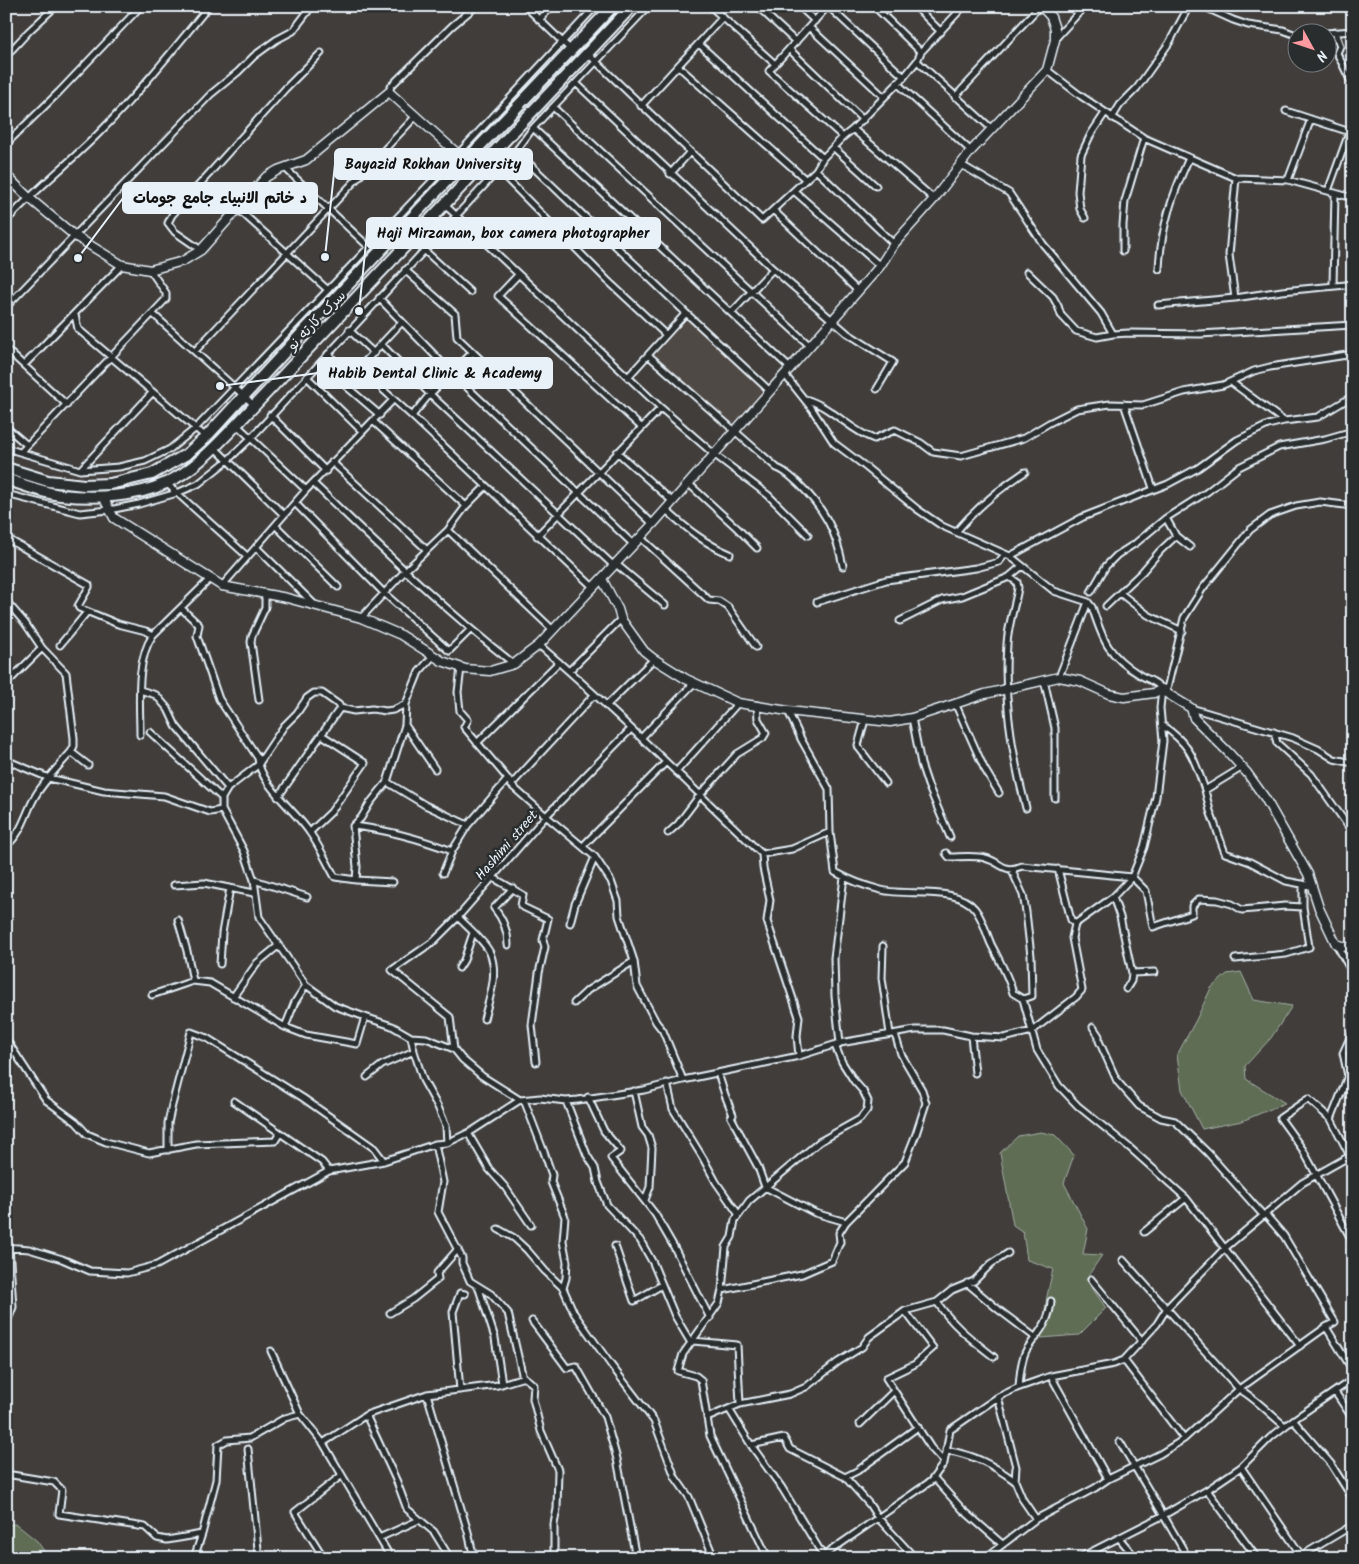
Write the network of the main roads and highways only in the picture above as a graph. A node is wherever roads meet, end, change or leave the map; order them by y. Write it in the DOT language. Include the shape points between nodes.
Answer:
graph roads {
  1 [pos="613,6"];
  2 [pos="632,6"];
  3 [pos="6,468"];
  4 [pos="6,479"];
  1 -- 3 [label="highway, سرک کارته نو" via="187,454 152,474 110,484 48,481"];
  2 -- 4 [label="highway, سرک کارته نو" via="237,424 194,465 166,483 130,494 103,497 60,495"];
}
